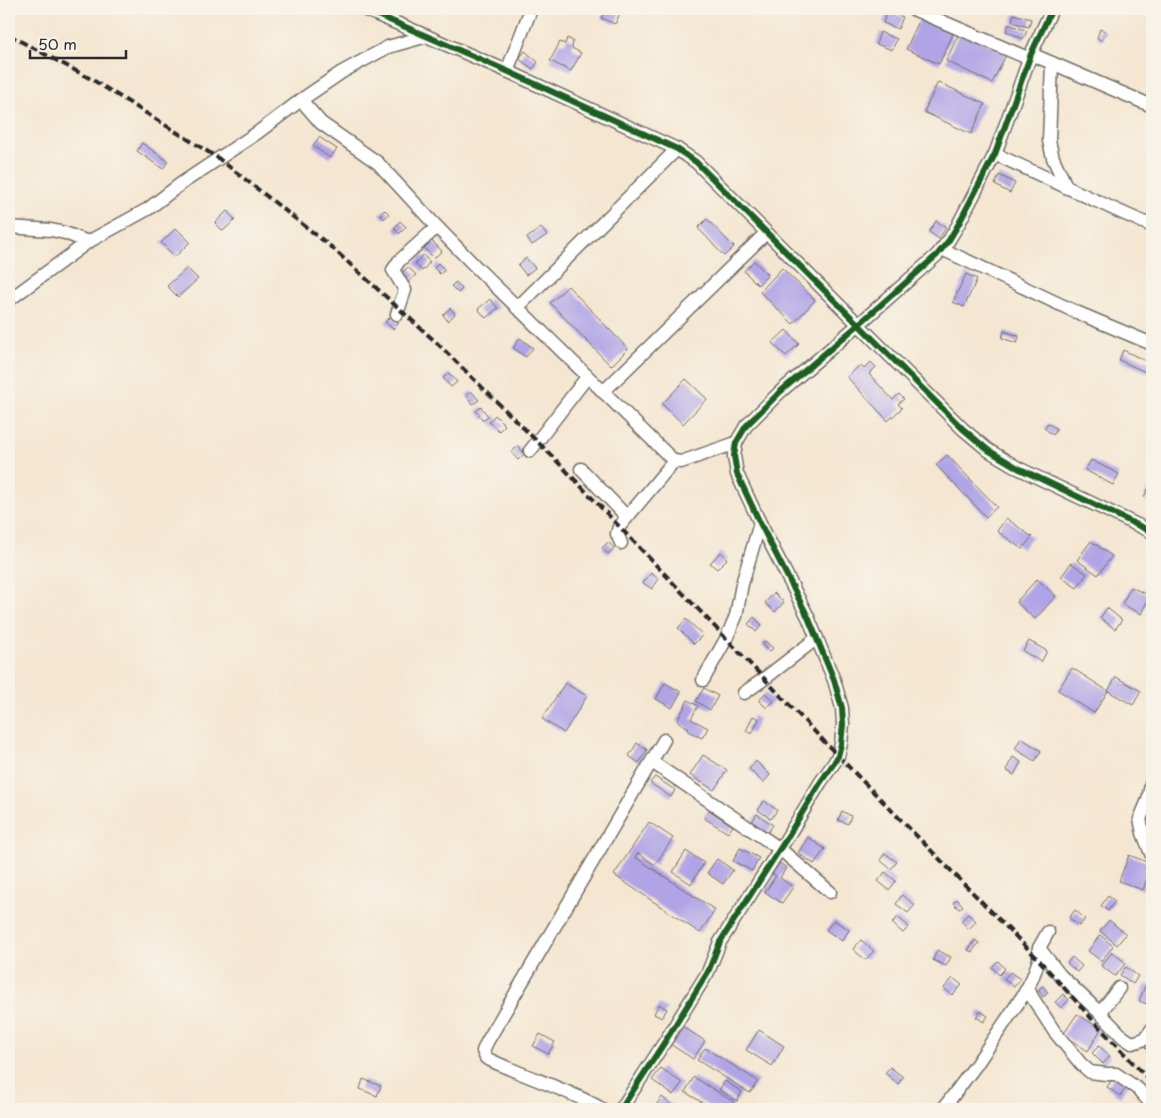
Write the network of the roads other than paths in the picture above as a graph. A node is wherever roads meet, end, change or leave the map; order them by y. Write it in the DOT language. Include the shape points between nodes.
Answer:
graph roads {
  1 [pos="364,9"];
  2 [pos="531,9"];
  3 [pos="913,9"];
  4 [pos="1052,9"];
  5 [pos="426,36"];
  6 [pos="1030,57"];
  7 [pos="1052,64"];
  8 [pos="507,71"];
  9 [pos="301,100"];
  10 [pos="1152,106"];
  11 [pos="676,149"];
  12 [pos="995,154"];
  13 [pos="1067,188"];
  14 [pos="1152,226"];
  15 [pos="9,227"];
  16 [pos="437,227"];
  17 [pos="766,233"];
  18 [pos="88,242"];
  19 [pos="942,249"];
  20 [pos="9,300"];
  21 [pos="517,308"];
  22 [pos="397,314"];
  23 [pos="858,325"];
  24 [pos="1152,344"];
  25 [pos="587,376"];
  26 [pos="603,392"];
  27 [pos="736,443"];
  28 [pos="530,451"];
  29 [pos="674,461"];
  30 [pos="581,469"];
  31 [pos="627,517"];
  32 [pos="760,523"];
  33 [pos="1152,532"];
  34 [pos="621,543"];
  35 [pos="817,638"];
  36 [pos="703,680"];
  37 [pos="744,693"];
  38 [pos="664,740"];
  39 [pos="652,762"];
  40 [pos="1152,780"];
  41 [pos="1150,804"];
  42 [pos="780,849"];
  43 [pos="1152,856"];
  44 [pos="830,892"];
  45 [pos="1048,932"];
  46 [pos="1039,948"];
  47 [pos="1028,988"];
  48 [pos="1120,988"];
  49 [pos="1100,1013"];
  50 [pos="1152,1029"];
  51 [pos="1152,1105"];
  52 [pos="602,1109"];
  53 [pos="621,1109"];
  54 [pos="943,1109"];
  1 -- 5 [label="street"];
  2 -- 8 [label="street"];
  3 -- 6 [label="street"];
  4 -- 6 [label="street"];
  5 -- 8 [label="street"];
  5 -- 9 [label="street" via="388,47 342,72"];
  6 -- 7 [label="street"];
  6 -- 12 [label="street"];
  7 -- 10 [label="street"];
  7 -- 13 [label="street" via="1049,141"];
  8 -- 11 [label="street"];
  9 -- 16 [label="street" via="321,123 378,163"];
  9 -- 18 [label="street" via="148,209"];
  11 -- 17 [label="street" via="696,162"];
  11 -- 21 [label="street"];
  12 -- 13 [label="street"];
  12 -- 19 [label="street"];
  13 -- 14 [label="street"];
  15 -- 18 [label="street" via="51,230"];
  16 -- 21 [label="street"];
  16 -- 22 [label="street" via="393,270 405,290"];
  17 -- 23 [label="street"];
  17 -- 26 [label="street"];
  18 -- 20 [label="street"];
  19 -- 23 [label="street"];
  19 -- 24 [label="street"];
  21 -- 25 [label="street"];
  23 -- 27 [label="street" via="780,392 746,426"];
  23 -- 33 [label="street" via="988,450 1018,468"];
  25 -- 26 [label="street"];
  25 -- 28 [label="street"];
  26 -- 29 [label="street"];
  27 -- 29 [label="street" via="681,462"];
  27 -- 32 [label="street" via="737,474"];
  29 -- 31 [label="street"];
  30 -- 31 [label="street"];
  31 -- 34 [label="street" via="617,531"];
  32 -- 35 [label="street"];
  32 -- 36 [label="street" via="736,616"];
  35 -- 37 [label="street"];
  35 -- 42 [label="street" via="842,708 841,744 834,763"];
  38 -- 39 [label="street"];
  39 -- 42 [label="street"];
  39 -- 52 [label="street" via="483,1051 486,1058 506,1068"];
  40 -- 41 [label="street"];
  41 -- 43 [label="street" via="1140,819"];
  42 -- 44 [label="street"];
  42 -- 53 [label="street" via="720,942 708,972"];
  45 -- 46 [label="street"];
  46 -- 47 [label="street" via="1039,960"];
  46 -- 49 [label="street" via="1060,975"];
  47 -- 51 [label="street" via="1054,1031 1081,1064 1090,1072 1116,1074 1138,1089"];
  47 -- 54 [label="street"];
  48 -- 49 [label="street"];
  49 -- 50 [label="street" via="1132,1043 1145,1039"];
}
